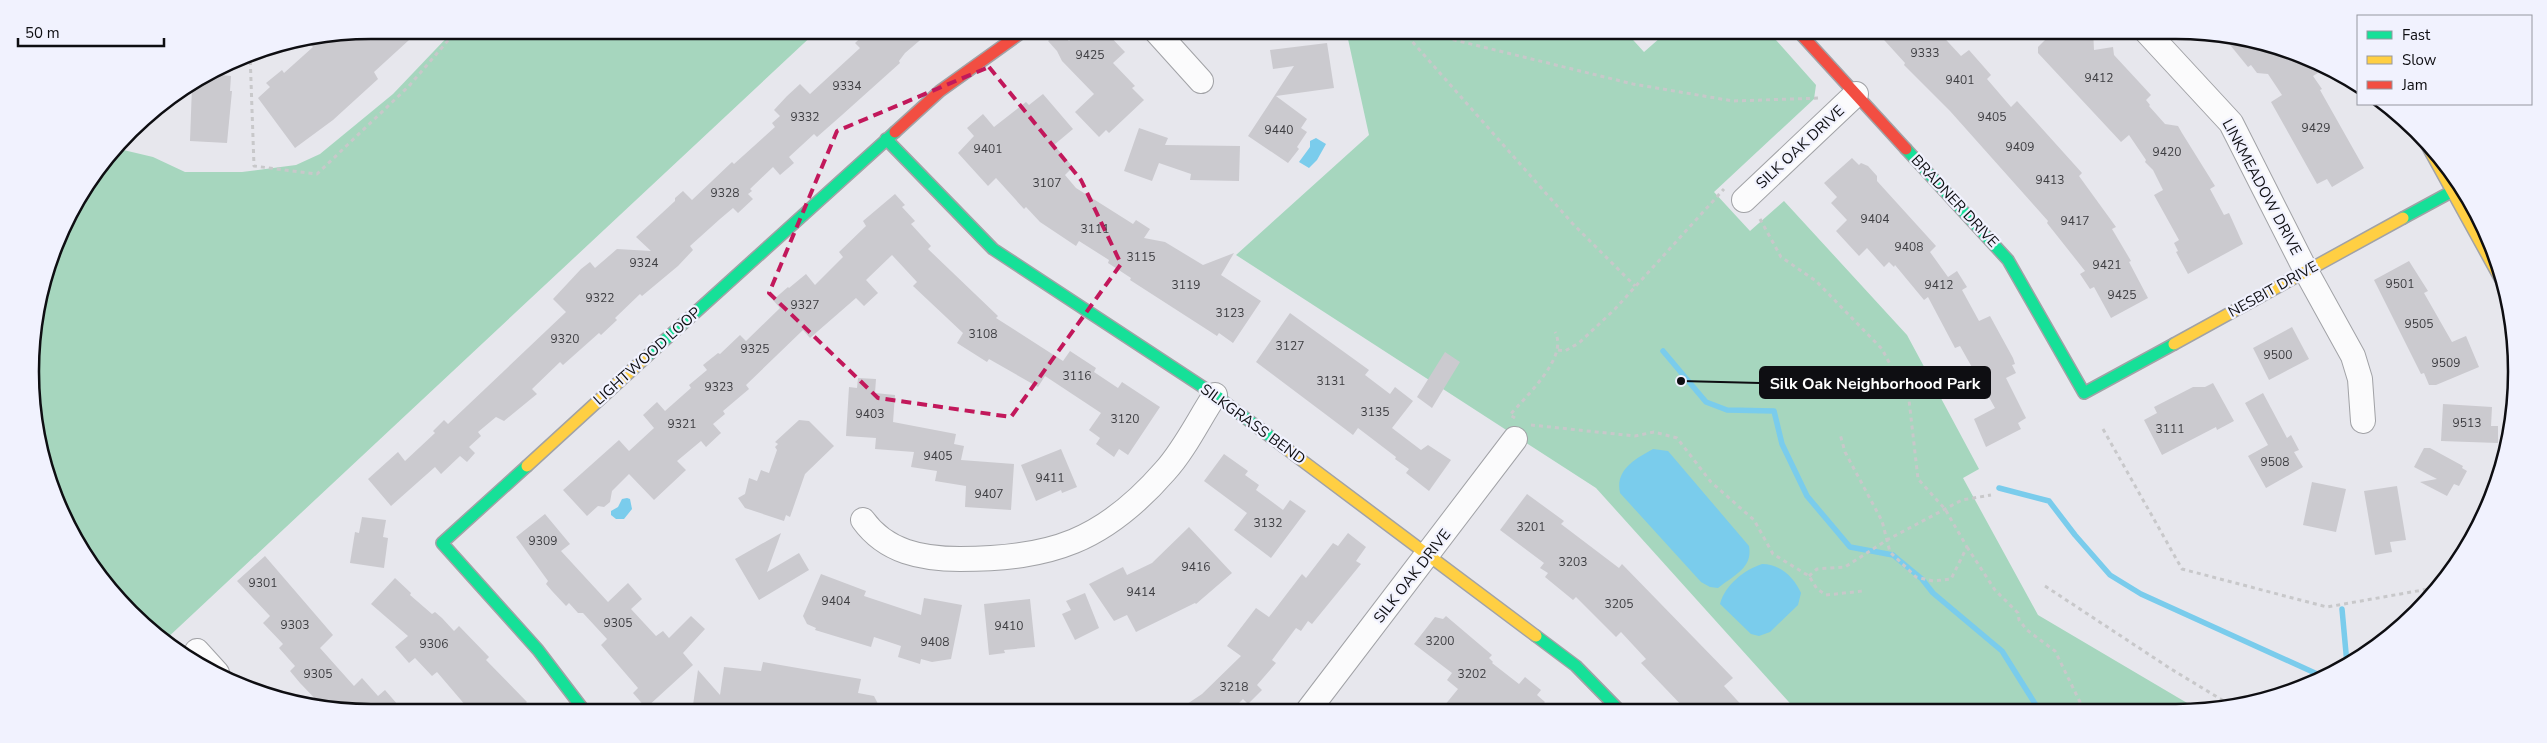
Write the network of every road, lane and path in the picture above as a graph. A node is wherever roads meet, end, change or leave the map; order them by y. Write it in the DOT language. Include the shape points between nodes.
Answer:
graph roads {
  1 [pos="449,39"];
  2 [pos="1012,39"];
  3 [pos="1163,39"];
  4 [pos="1410,39"];
  5 [pos="1450,39"];
  6 [pos="1805,39"];
  7 [pos="2153,39"];
  8 [pos="250,62"];
  9 [pos="1201,81"];
  10 [pos="1856,94"];
  11 [pos="1822,98"];
  12 [pos="886,139"];
  13 [pos="2454,190"];
  14 [pos="1737,192"];
  15 [pos="1760,219"];
  16 [pos="2306,271"];
  17 [pos="1635,286"];
  18 [pos="1555,332"];
  19 [pos="1558,350"];
  20 [pos="2084,393"];
  21 [pos="1215,395"];
  22 [pos="2363,421"];
  23 [pos="1521,428"];
  24 [pos="2103,429"];
  25 [pos="1840,434"];
  26 [pos="1991,495"];
  27 [pos="1945,509"];
  28 [pos="862,520"];
  29 [pos="1887,540"];
  30 [pos="1967,547"];
  31 [pos="1428,555"];
  32 [pos="1809,576"];
  33 [pos="2045,586"];
  34 [pos="2427,589"];
  35 [pos="1863,591"];
  36 [pos="197,652"];
  37 [pos="204,659"];
  38 [pos="2223,700"];
  39 [pos="579,704"];
  40 [pos="1313,704"];
  41 [pos="1613,704"];
  42 [pos="2080,704"];
  1 -- 8 [label="path" via="409,86 317,174 254,166"];
  2 -- 12 [label="street, LIGHTWOOD LOOP" via="940,91"];
  3 -- 9 [label="street"];
  4 -- 17 [label="path" via="1566,216"];
  5 -- 11 [label="path" via="1633,84 1733,101"];
  6 -- 10 [label="street, BRADNER DRIVE"];
  7 -- 16 [label="street, LINKMEADOW DRIVE" via="2231,123"];
  10 -- 14 [label="street, SILK OAK DRIVE"];
  10 -- 20 [label="street, BRADNER DRIVE" via="2008,260"];
  12 -- 21 [label="street, SILKGRASS BEND" via="992,249"];
  12 -- 39 [label="street, LIGHTWOOD LOOP" via="442,543 538,650"];
  13 -- 16 [label="street, NESBIT DRIVE"];
  14 -- 17 [label="path"];
  15 -- 27 [label="path" via="1781,257 1816,281 1882,349 1909,400 1918,479"];
  16 -- 20 [label="street, NESBIT DRIVE"];
  16 -- 22 [label="street, LINKMEADOW DRIVE" via="2353,356 2363,400"];
  17 -- 19 [label="path" via="1579,343 1565,351"];
  18 -- 19 [label="path" via="1559,339"];
  19 -- 23 [label="path" via="1551,365 1510,415"];
  21 -- 28 [label="street" via="1166,470 1112,521 1066,546 997,559 930,557 902,552 885,544"];
  21 -- 31 [label="street, SILKGRASS BEND"];
  23 -- 31 [label="street, SILK OAK DRIVE"];
  23 -- 32 [label="path" via="1635,436 1654,432 1677,438 1711,482 1754,520 1773,554"];
  24 -- 34 [label="path" via="2182,569 2327,607"];
  25 -- 29 [label="path" via="1845,452 1882,520"];
  26 -- 27 [label="path" via="1962,500"];
  27 -- 29 [label="path"];
  27 -- 30 [label="path"];
  29 -- 30 [label="path" via="1890,552 1916,577 1933,581 1951,579"];
  29 -- 32 [label="path" via="1845,567 1817,569"];
  30 -- 42 [label="path" via="1995,590 2018,613 2027,630 2055,651"];
  31 -- 40 [label="street, SILK OAK DRIVE"];
  31 -- 41 [label="street, SILKGRASS BEND" via="1576,666"];
  32 -- 35 [label="path" via="1817,589 1826,594"];
  33 -- 38 [label="path"];
  36 -- 37 [label="street"];
}
